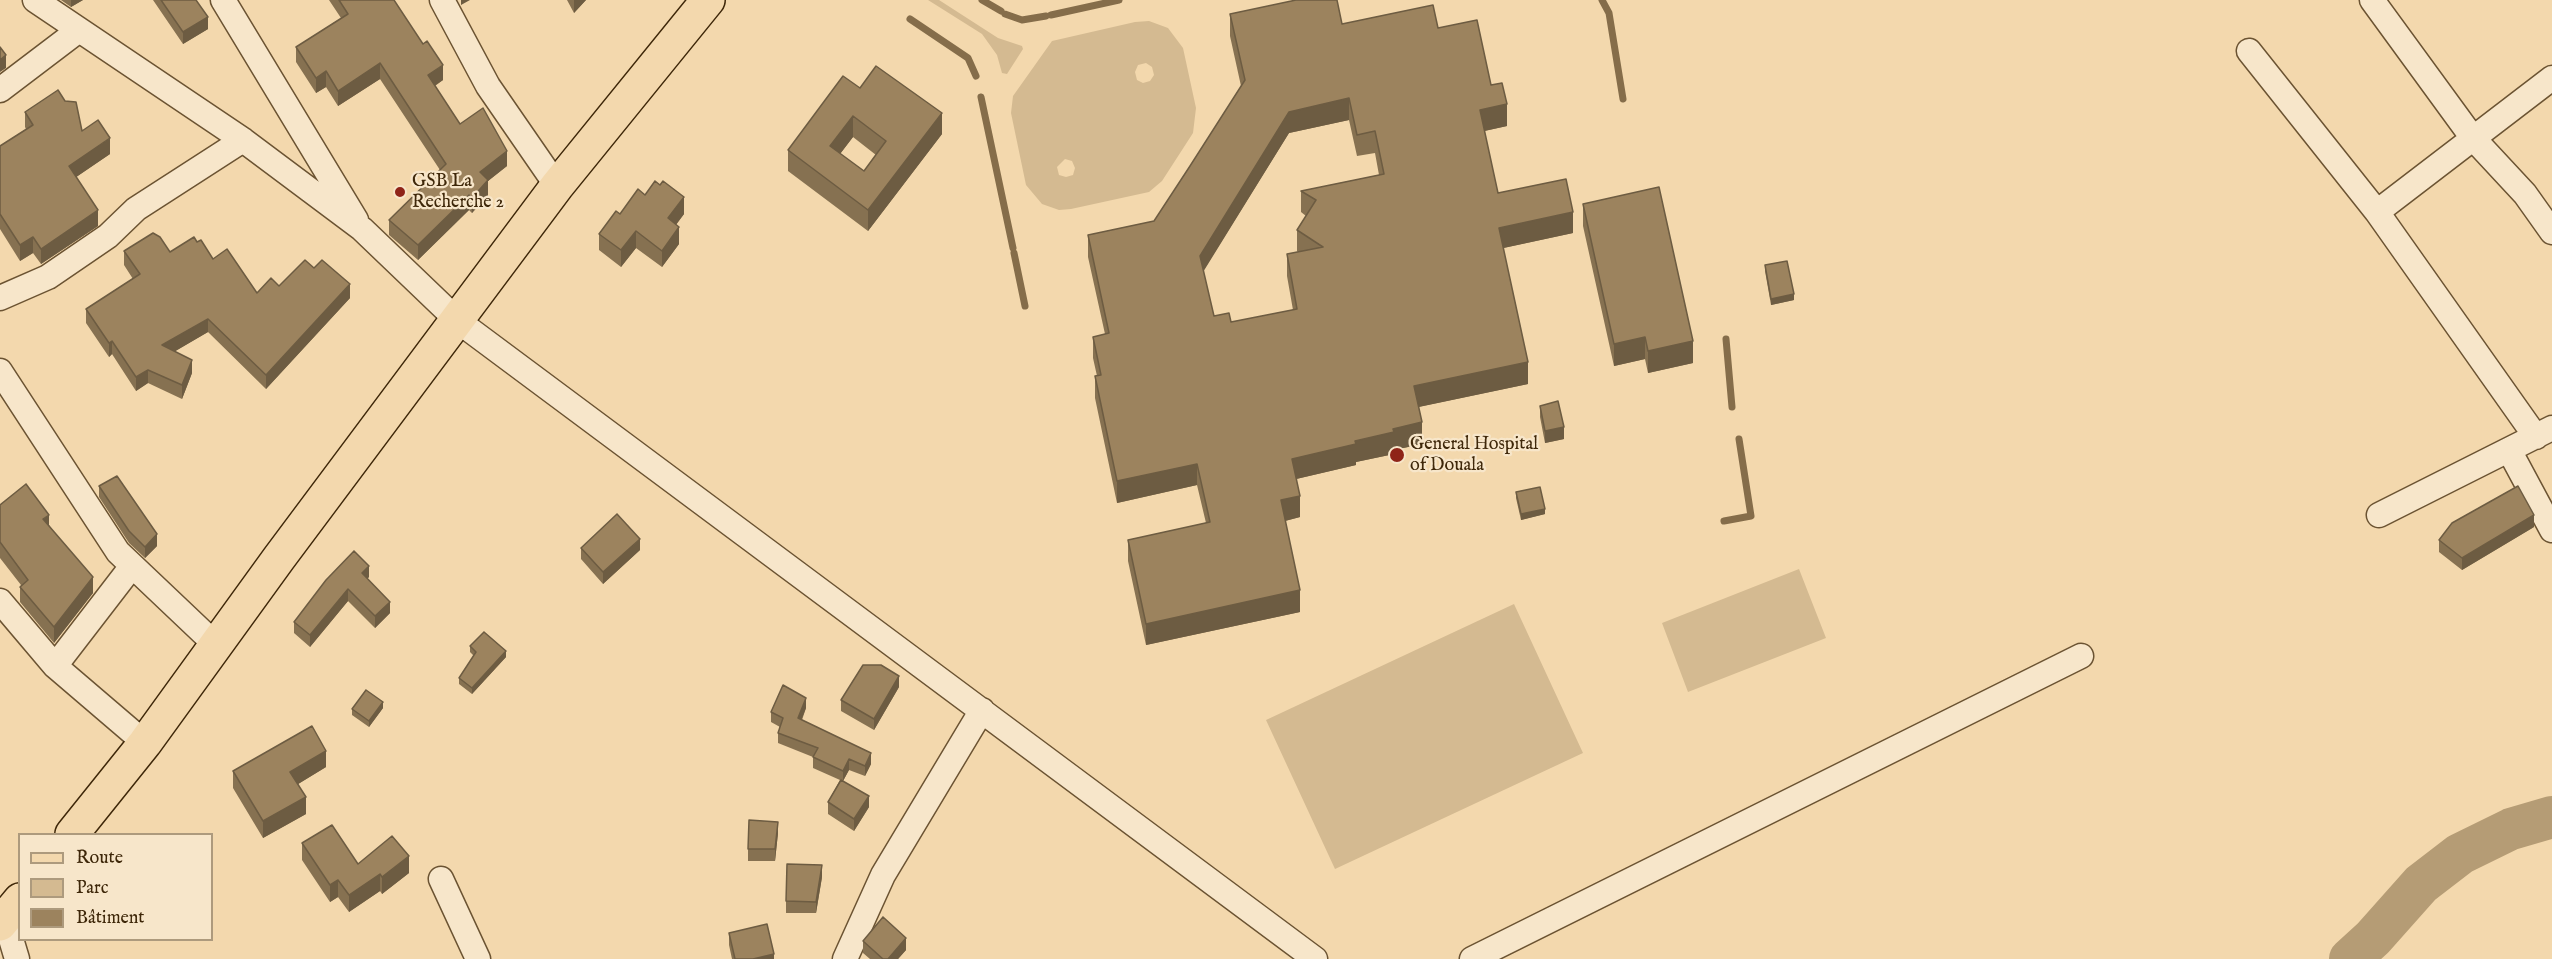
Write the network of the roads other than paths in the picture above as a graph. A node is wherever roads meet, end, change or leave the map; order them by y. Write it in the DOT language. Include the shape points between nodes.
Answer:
graph roads {
  1 [pos="34,0"];
  2 [pos="223,0"];
  3 [pos="442,0"];
  4 [pos="708,0"];
  5 [pos="2372,0"];
  6 [pos="79,30"];
  7 [pos="2248,51"];
  8 [pos="2552,78"];
  9 [pos="0,90"];
  10 [pos="2472,137"];
  11 [pos="243,141"];
  12 [pos="557,186"];
  13 [pos="2377,212"];
  14 [pos="362,229"];
  15 [pos="2552,232"];
  16 [pos="0,298"];
  17 [pos="458,321"];
  18 [pos="0,372"];
  19 [pos="2544,432"];
  20 [pos="2509,450"];
  21 [pos="2379,515"];
  22 [pos="2552,530"];
  23 [pos="132,566"];
  24 [pos="0,601"];
  25 [pos="216,645"];
  26 [pos="2080,656"];
  27 [pos="55,666"];
  28 [pos="982,710"];
  29 [pos="144,743"];
  30 [pos="73,833"];
  31 [pos="441,879"];
  32 [pos="8,914"];
  33 [pos="17,959"];
  34 [pos="478,959"];
  35 [pos="844,959"];
  36 [pos="1315,959"];
  37 [pos="1472,959"];
  1 -- 6 [label="street"];
  2 -- 14 [label="street"];
  3 -- 12 [label="street" via="488,86"];
  4 -- 12 [label="main road"];
  5 -- 10 [label="street"];
  6 -- 9 [label="street"];
  6 -- 11 [label="street"];
  7 -- 13 [label="street"];
  8 -- 10 [label="street"];
  10 -- 13 [label="street"];
  10 -- 15 [label="street" via="2525,194"];
  11 -- 14 [label="street"];
  11 -- 16 [label="street" via="136,209 108,236 48,277"];
  12 -- 17 [label="main road"];
  13 -- 19 [label="street"];
  14 -- 17 [label="street"];
  17 -- 25 [label="main road"];
  17 -- 28 [label="street"];
  18 -- 23 [label="street" via="118,552"];
  19 -- 20 [label="street"];
  20 -- 21 [label="street"];
  20 -- 22 [label="street"];
  23 -- 25 [label="street"];
  23 -- 27 [label="street"];
  24 -- 27 [label="street"];
  25 -- 29 [label="main road"];
  26 -- 37 [label="street"];
  27 -- 29 [label="street"];
  28 -- 35 [label="street" via="883,875"];
  28 -- 36 [label="street"];
  29 -- 30 [label="main road"];
  31 -- 34 [label="street"];
  32 -- 33 [label="street"];
}
